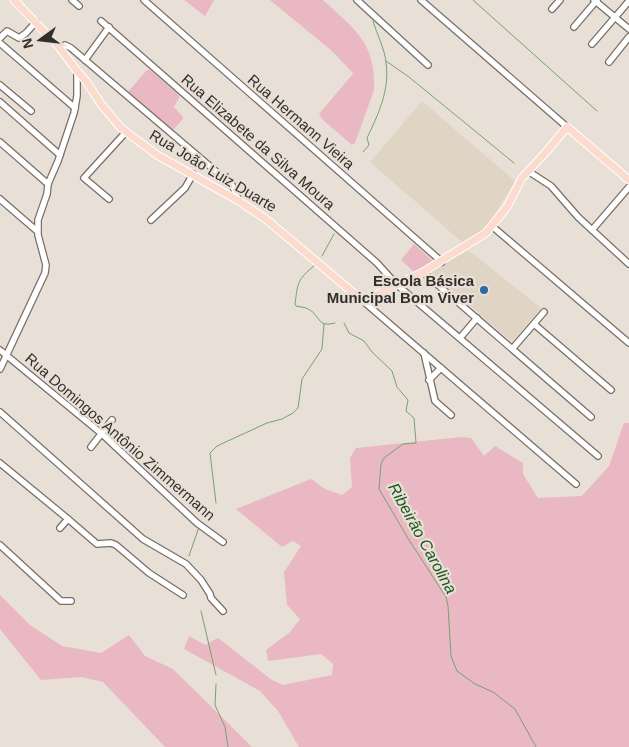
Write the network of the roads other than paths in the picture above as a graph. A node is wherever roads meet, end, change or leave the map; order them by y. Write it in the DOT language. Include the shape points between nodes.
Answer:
graph roads {
  1 [pos="14,0"];
  2 [pos="72,0"];
  3 [pos="144,0"];
  4 [pos="357,0"];
  5 [pos="421,0"];
  6 [pos="560,0"];
  7 [pos="596,0"];
  8 [pos="629,1"];
  9 [pos="79,6"];
  10 [pos="552,9"];
  11 [pos="616,17"];
  12 [pos="101,21"];
  13 [pos="36,22"];
  14 [pos="574,26"];
  15 [pos="109,27"];
  16 [pos="629,29"];
  17 [pos="629,37"];
  18 [pos="0,38"];
  19 [pos="0,43"];
  20 [pos="592,44"];
  21 [pos="59,47"];
  22 [pos="85,60"];
  23 [pos="609,62"];
  24 [pos="428,65"];
  25 [pos="77,72"];
  26 [pos="0,85"];
  27 [pos="0,102"];
  28 [pos="75,108"];
  29 [pos="32,111"];
  30 [pos="567,127"];
  31 [pos="126,132"];
  32 [pos="0,142"];
  33 [pos="60,155"];
  34 [pos="528,171"];
  35 [pos="192,174"];
  36 [pos="629,180"];
  37 [pos="48,184"];
  38 [pos="629,187"];
  39 [pos="0,199"];
  40 [pos="109,199"];
  41 [pos="239,201"];
  42 [pos="151,220"];
  43 [pos="493,227"];
  44 [pos="592,230"];
  45 [pos="37,231"];
  46 [pos="442,262"];
  47 [pos="629,264"];
  48 [pos="423,272"];
  49 [pos="396,284"];
  50 [pos="363,301"];
  51 [pos="544,312"];
  52 [pos="477,318"];
  53 [pos="534,324"];
  54 [pos="460,338"];
  55 [pos="629,343"];
  56 [pos="513,348"];
  57 [pos="0,350"];
  58 [pos="424,353"];
  59 [pos="6,355"];
  60 [pos="441,368"];
  61 [pos="0,369"];
  62 [pos="429,380"];
  63 [pos="611,390"];
  64 [pos="0,412"];
  65 [pos="451,415"];
  66 [pos="591,417"];
  67 [pos="112,420"];
  68 [pos="102,434"];
  69 [pos="91,447"];
  70 [pos="598,456"];
  71 [pos="0,463"];
  72 [pos="576,484"];
  73 [pos="68,518"];
  74 [pos="60,528"];
  75 [pos="223,542"];
  76 [pos="0,545"];
  77 [pos="182,595"];
  78 [pos="70,601"];
  79 [pos="223,611"];
  1 -- 13 [label="main road, Rua João Luiz Duarte"];
  2 -- 9 [label="street"];
  3 -- 46 [label="street, Rua Hermann Vieira"];
  4 -- 24 [label="street"];
  5 -- 30 [label="street"];
  6 -- 10 [label="street"];
  7 -- 11 [label="street"];
  7 -- 14 [label="street"];
  8 -- 11 [label="street"];
  11 -- 16 [label="street"];
  11 -- 20 [label="street"];
  12 -- 15 [label="street, Rua Elizabete da Silva Moura"];
  13 -- 18 [label="street" via="22,37 8,31"];
  13 -- 21 [label="main road, Rua João Luiz Duarte"];
  15 -- 22 [label="street"];
  15 -- 49 [label="street, Rua Elizabete da Silva Moura" via="377,263"];
  17 -- 23 [label="street"];
  19 -- 28 [label="street"];
  21 -- 22 [label="street" via="65,45"];
  21 -- 25 [label="main road, Rua João Luiz Duarte"];
  22 -- 41 [label="street" via="232,185"];
  25 -- 28 [label="street"];
  25 -- 31 [label="main road, Rua João Luiz Duarte"];
  26 -- 29 [label="street"];
  27 -- 33 [label="street"];
  28 -- 33 [label="street"];
  30 -- 34 [label="main road"];
  30 -- 36 [label="main road"];
  31 -- 35 [label="main road, Rua João Luiz Duarte" via="157,155"];
  31 -- 40 [label="street" via="84,178"];
  32 -- 37 [label="street"];
  33 -- 37 [label="street"];
  34 -- 43 [label="main road"];
  34 -- 44 [label="street" via="551,186"];
  35 -- 41 [label="main road, Rua João Luiz Duarte"];
  35 -- 42 [label="street" via="185,188"];
  37 -- 45 [label="street"];
  38 -- 44 [label="street"];
  39 -- 45 [label="street"];
  41 -- 50 [label="main road, Rua João Luiz Duarte" via="281,230"];
  43 -- 46 [label="main road"];
  43 -- 55 [label="street"];
  44 -- 47 [label="street"];
  45 -- 59 [label="street" via="46,261 45,273"];
  46 -- 48 [label="main road"];
  48 -- 49 [label="main road"];
  48 -- 52 [label="street"];
  49 -- 50 [label="main road"];
  49 -- 54 [label="street, Rua Elizabete da Silva Moura"];
  50 -- 58 [label="street, Rua João Luiz Duarte"];
  51 -- 53 [label="street"];
  52 -- 54 [label="street"];
  52 -- 56 [label="street"];
  53 -- 56 [label="street"];
  53 -- 63 [label="street"];
  54 -- 70 [label="street, Rua Elizabete da Silva Moura"];
  56 -- 66 [label="street"];
  57 -- 59 [label="street, Rua Domingos Antônio Zimmermann"];
  58 -- 60 [label="street, Rua João Luiz Duarte"];
  58 -- 62 [label="street"];
  59 -- 61 [label="street"];
  59 -- 68 [label="street, Rua Domingos Antônio Zimmermann"];
  60 -- 62 [label="street"];
  60 -- 72 [label="street, Rua João Luiz Duarte"];
  62 -- 65 [label="street" via="435,400"];
  64 -- 79 [label="street" via="143,539 186,564"];
  67 -- 68 [label="street"];
  68 -- 69 [label="street"];
  68 -- 75 [label="street, Rua Domingos Antônio Zimmermann" via="197,523"];
  71 -- 73 [label="street"];
  73 -- 74 [label="street"];
  73 -- 77 [label="street" via="98,544 116,545"];
  76 -- 78 [label="street" via="61,601"];
}
